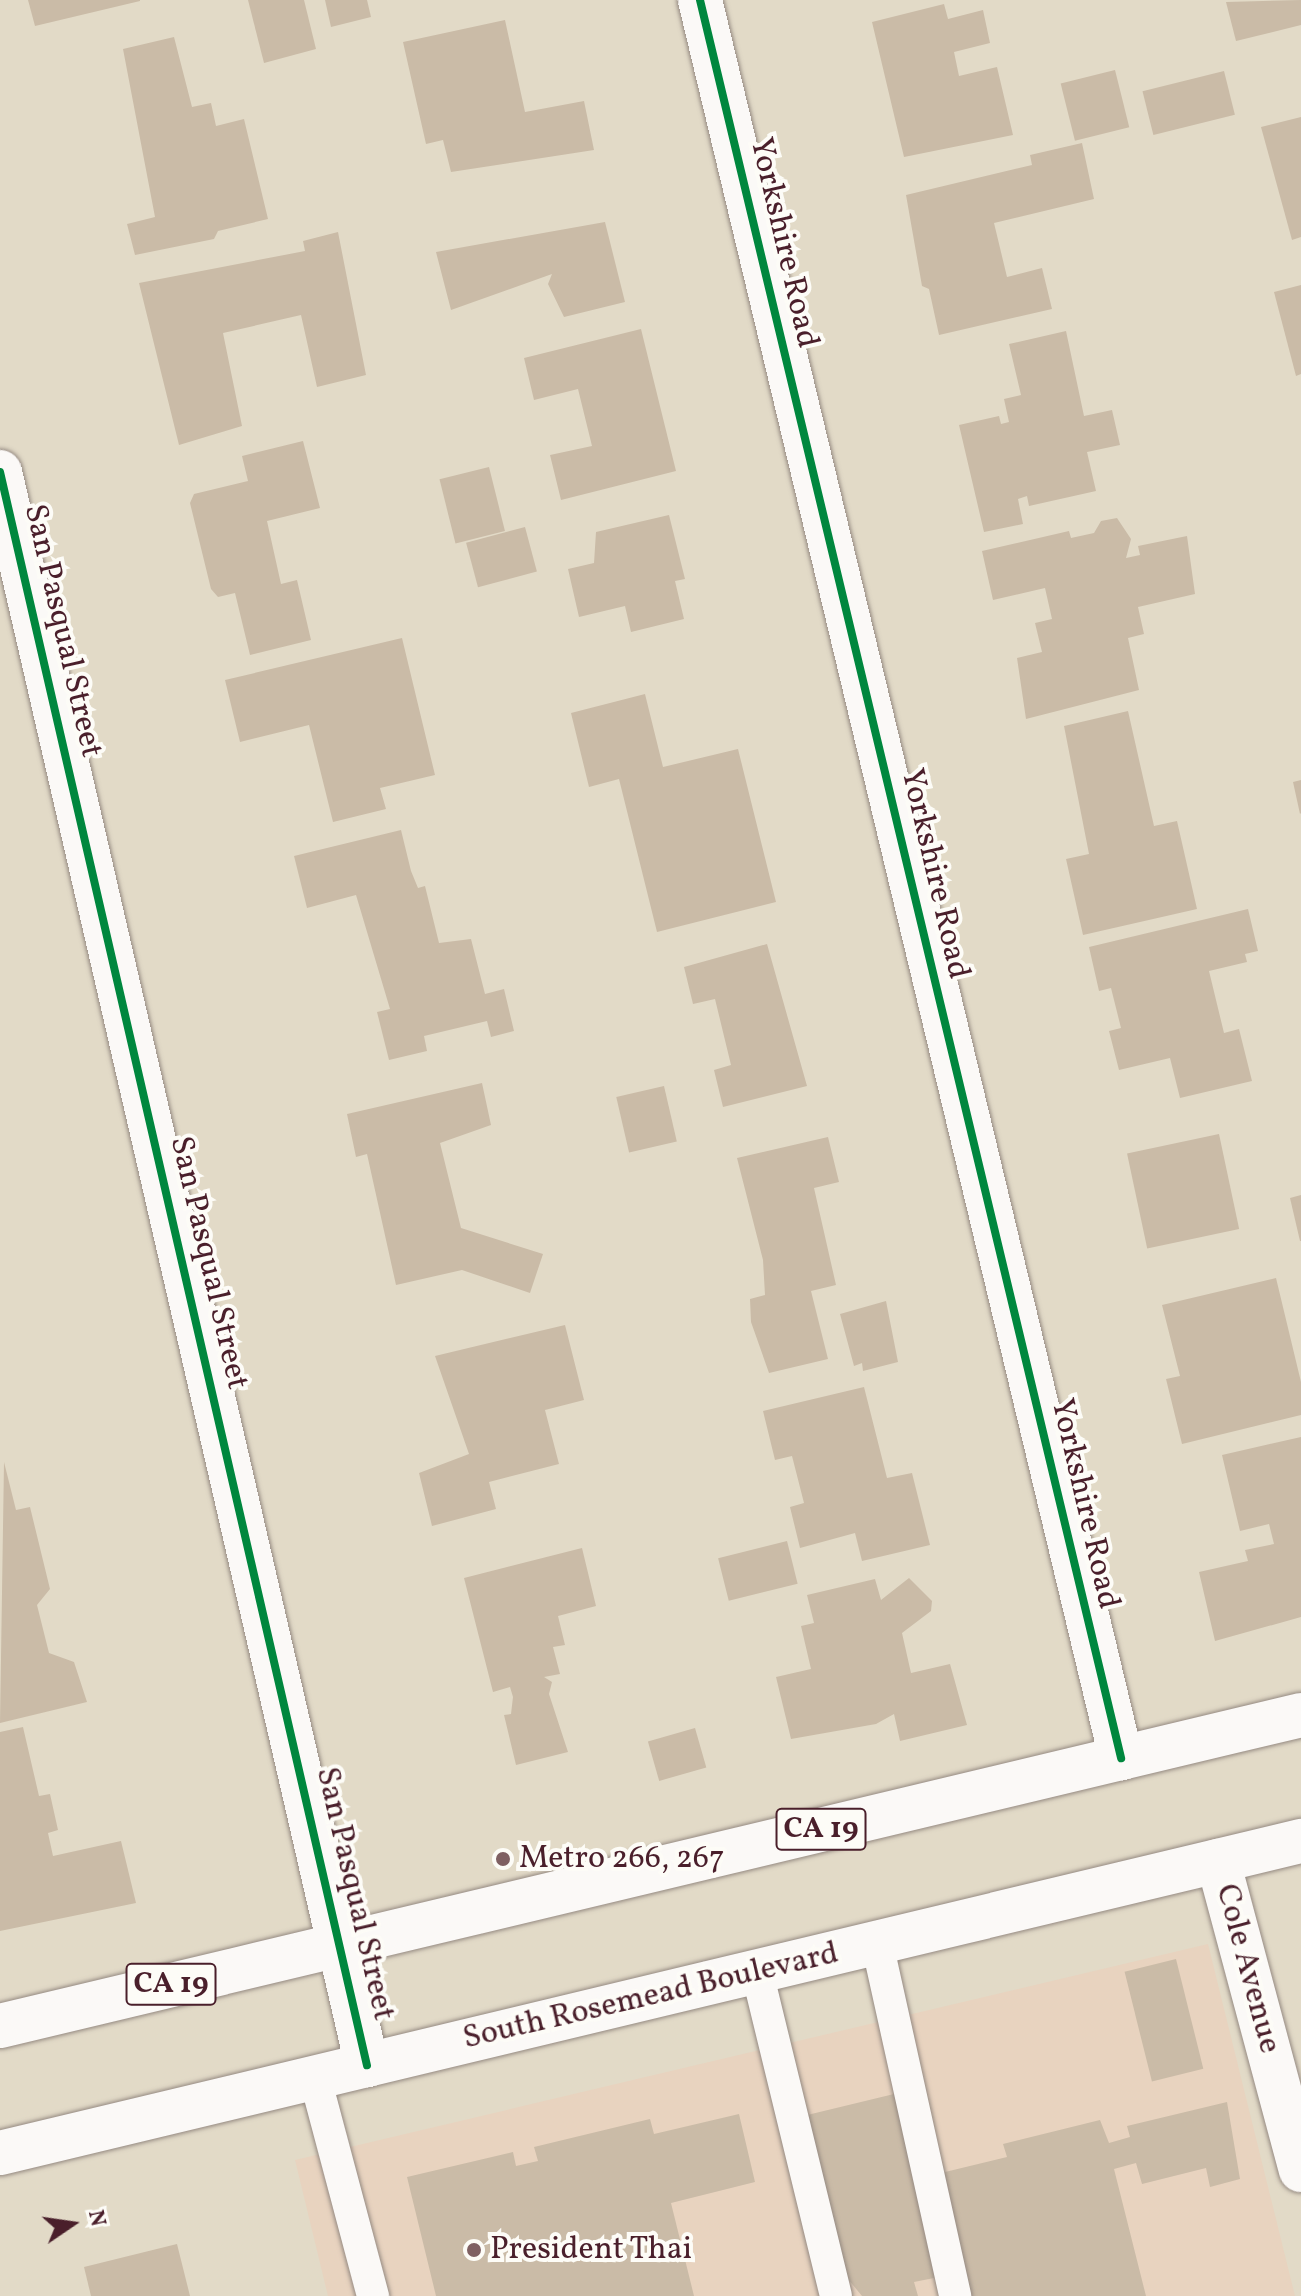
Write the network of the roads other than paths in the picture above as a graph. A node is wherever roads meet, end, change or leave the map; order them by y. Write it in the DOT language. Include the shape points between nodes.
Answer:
graph roads {
  1 [pos="700,0"];
  2 [pos="0,472"];
  3 [pos="1301,1715"];
  4 [pos="1121,1758"];
  5 [pos="1301,1841"];
  6 [pos="1218,1861"];
  7 [pos="341,1943"];
  8 [pos="877,1943"];
  9 [pos="757,1972"];
  10 [pos="0,2026"];
  11 [pos="367,2065"];
  12 [pos="315,2078"];
  13 [pos="0,2153"];
  14 [pos="1301,2170"];
  15 [pos="373,2296"];
  16 [pos="836,2296"];
  17 [pos="955,2296"];
  1 -- 4 [label="street, Yorkshire Road"];
  2 -- 7 [label="street, San Pasqual Street"];
  3 -- 4 [label="street, CA 19"];
  4 -- 7 [label="street, CA 19"];
  5 -- 6 [label="street, South Rosemead Boulevard"];
  6 -- 8 [label="street, South Rosemead Boulevard"];
  6 -- 14 [label="street, Cole Avenue"];
  7 -- 10 [label="street, CA 19"];
  7 -- 11 [label="street, San Pasqual Street"];
  8 -- 9 [label="street, South Rosemead Boulevard"];
  8 -- 17 [label="lane"];
  9 -- 11 [label="street, South Rosemead Boulevard"];
  9 -- 16 [label="lane"];
  11 -- 12 [label="street, South Rosemead Boulevard"];
  12 -- 13 [label="street, South Rosemead Boulevard"];
  12 -- 15 [label="lane"];
}
